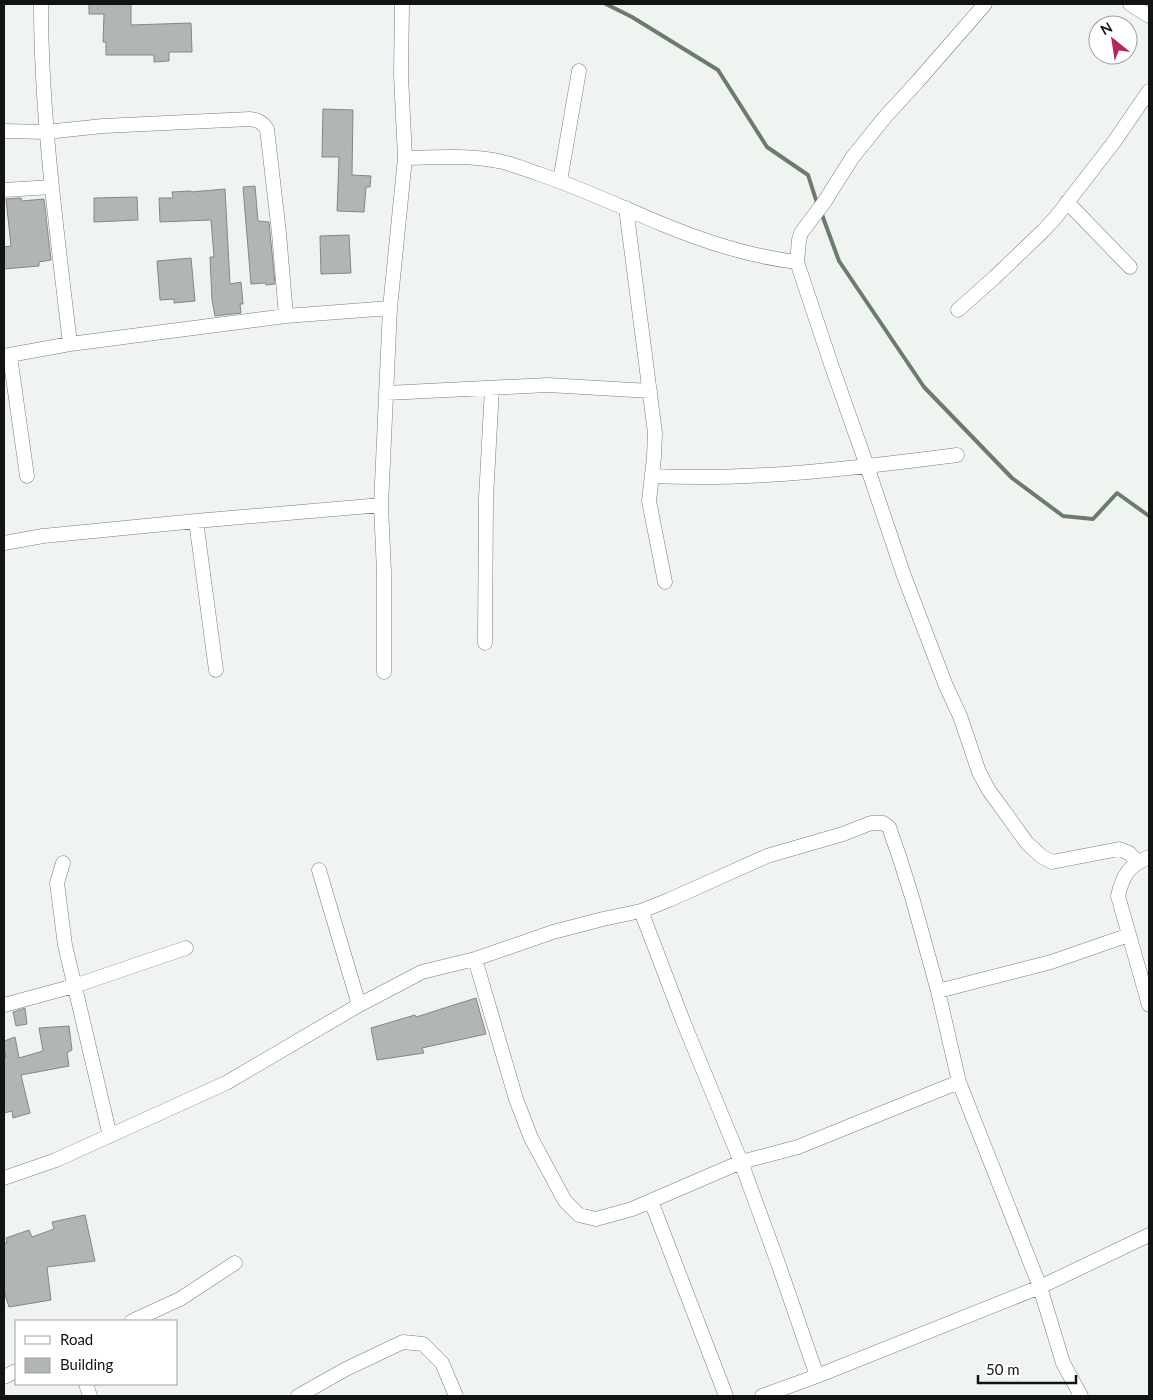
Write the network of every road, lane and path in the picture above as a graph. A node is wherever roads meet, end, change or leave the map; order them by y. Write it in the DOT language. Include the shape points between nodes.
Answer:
graph roads {
  1 [pos="41,4"];
  2 [pos="402,4"];
  3 [pos="986,4"];
  4 [pos="1130,4"];
  5 [pos="1149,16"];
  6 [pos="580,72"];
  7 [pos="1149,91"];
  8 [pos="4,131"];
  9 [pos="46,132"];
  10 [pos="404,158"];
  11 [pos="560,181"];
  12 [pos="52,187"];
  13 [pos="4,190"];
  14 [pos="1067,202"];
  15 [pos="626,208"];
  16 [pos="796,262"];
  17 [pos="1130,267"];
  18 [pos="390,308"];
  19 [pos="958,310"];
  20 [pos="286,316"];
  21 [pos="70,344"];
  22 [pos="7,356"];
  23 [pos="492,388"];
  24 [pos="650,391"];
  25 [pos="386,393"];
  26 [pos="957,455"];
  27 [pos="867,466"];
  28 [pos="26,476"];
  29 [pos="652,476"];
  30 [pos="381,505"];
  31 [pos="196,521"];
  32 [pos="4,543"];
  33 [pos="664,582"];
  34 [pos="485,643"];
  35 [pos="216,670"];
  36 [pos="384,672"];
  37 [pos="1144,859"];
  38 [pos="63,864"];
  39 [pos="319,870"];
  40 [pos="641,911"];
  41 [pos="1129,935"];
  42 [pos="186,948"];
  43 [pos="474,959"];
  44 [pos="74,986"];
  45 [pos="938,990"];
  46 [pos="4,1005"];
  47 [pos="359,1005"];
  48 [pos="1149,1005"];
  49 [pos="959,1082"];
  50 [pos="110,1136"];
  51 [pos="741,1162"];
  52 [pos="4,1178"];
  53 [pos="651,1201"];
  54 [pos="1149,1235"];
  55 [pos="235,1263"];
  56 [pos="1040,1288"];
  57 [pos="134,1320"];
  58 [pos="15,1372"];
  59 [pos="817,1376"];
  60 [pos="4,1378"];
  61 [pos="298,1396"];
  62 [pos="456,1396"];
  63 [pos="726,1396"];
  64 [pos="762,1396"];
  65 [pos="1082,1396"];
  1 -- 9 [label="street"];
  2 -- 10 [label="street"];
  3 -- 16 [label="street" via="852,158 801,232"];
  4 -- 5 [label="street"];
  6 -- 11 [label="street"];
  7 -- 14 [label="street"];
  8 -- 9 [label="street"];
  9 -- 12 [label="street"];
  9 -- 20 [label="street" via="250,119 263,123 267,129"];
  10 -- 11 [label="street" via="478,158"];
  10 -- 18 [label="street"];
  11 -- 15 [label="street"];
  12 -- 13 [label="street"];
  12 -- 21 [label="street"];
  14 -- 17 [label="street"];
  14 -- 19 [label="street" via="1043,231"];
  15 -- 16 [label="street" via="709,241"];
  15 -- 24 [label="street"];
  16 -- 27 [label="street"];
  18 -- 20 [label="street"];
  18 -- 25 [label="street"];
  20 -- 21 [label="street"];
  21 -- 22 [label="street"];
  22 -- 28 [label="street"];
  23 -- 24 [label="street" via="548,385"];
  23 -- 25 [label="street"];
  23 -- 34 [label="street" via="486,498"];
  24 -- 29 [label="street" via="655,433"];
  25 -- 30 [label="street"];
  26 -- 27 [label="street"];
  27 -- 29 [label="street" via="766,475"];
  27 -- 37 [label="street" via="904,576 988,789 1027,843 1052,862 1119,849"];
  29 -- 33 [label="street" via="649,501"];
  30 -- 31 [label="street"];
  30 -- 36 [label="street"];
  31 -- 32 [label="street" via="43,536"];
  31 -- 35 [label="street"];
  37 -- 41 [label="street" via="1127,871 1118,896"];
  38 -- 44 [label="street" via="57,883"];
  39 -- 47 [label="street"];
  40 -- 43 [label="street" via="553,932"];
  40 -- 45 [label="street" via="767,856 883,823 889,827 900,859"];
  40 -- 51 [label="street"];
  41 -- 45 [label="street" via="1051,962"];
  41 -- 48 [label="street"];
  42 -- 44 [label="street"];
  43 -- 47 [label="street" via="422,972"];
  43 -- 53 [label="street" via="516,1099 531,1138 565,1201 579,1215 596,1219"];
  44 -- 46 [label="street"];
  44 -- 50 [label="street"];
  45 -- 49 [label="street"];
  47 -- 50 [label="street" via="226,1083"];
  49 -- 51 [label="street" via="798,1147"];
  49 -- 56 [label="street"];
  50 -- 52 [label="street"];
  51 -- 53 [label="street"];
  51 -- 59 [label="street"];
  53 -- 63 [label="street"];
  54 -- 56 [label="street"];
  55 -- 57 [label="street" via="180,1299"];
  56 -- 59 [label="street"];
  56 -- 65 [label="street" via="1064,1363"];
  58 -- 60 [label="street"];
  59 -- 64 [label="street"];
  61 -- 62 [label="street" via="346,1368 403,1342 423,1344 442,1363"];
}
